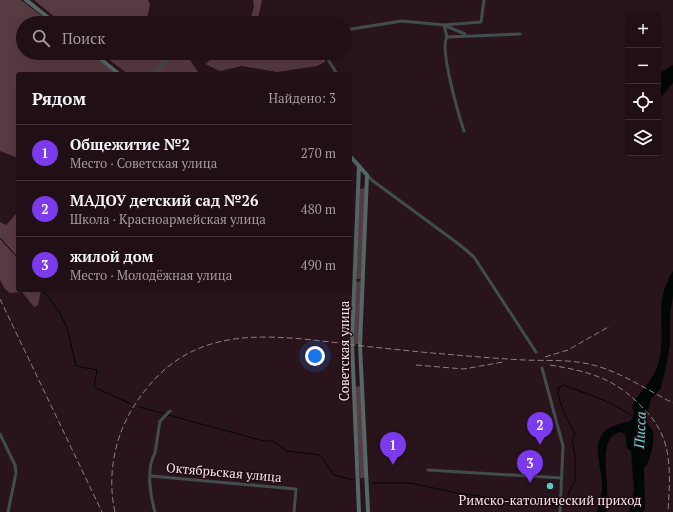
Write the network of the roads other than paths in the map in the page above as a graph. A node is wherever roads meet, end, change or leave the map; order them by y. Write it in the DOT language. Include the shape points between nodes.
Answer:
graph roads {
  1 [pos="26,0"];
  2 [pos="484,0"];
  3 [pos="46,16"];
  4 [pos="444,25"];
  5 [pos="352,29"];
  6 [pos="520,34"];
  7 [pos="467,35"];
  8 [pos="447,37"];
  9 [pos="102,60"];
  10 [pos="166,60"];
  11 [pos="329,60"];
  12 [pos="117,72"];
  13 [pos="157,72"];
  14 [pos="336,72"];
  15 [pos="464,131"];
  16 [pos="352,158"];
  17 [pos="359,166"];
  18 [pos="367,175"];
  19 [pos="536,352"];
  20 [pos="542,368"];
  21 [pos="362,385"];
  22 [pos="354,386"];
  23 [pos="170,412"];
  24 [pos="0,434"];
  25 [pos="428,470"];
  26 [pos="151,476"];
  27 [pos="562,478"];
  28 [pos="358,479"];
  29 [pos="367,479"];
  30 [pos="8,512"];
  31 [pos="155,512"];
  32 [pos="294,512"];
  33 [pos="359,512"];
  34 [pos="368,512"];
  35 [pos="560,512"];
  1 -- 3 [label="main road"];
  2 -- 4 [label="street" via="481,22"];
  4 -- 5 [label="street" via="402,20"];
  4 -- 7 [label="street"];
  4 -- 8 [label="street"];
  6 -- 7 [label="street"];
  7 -- 8 [label="street"];
  8 -- 15 [label="street" via="444,45 452,89"];
  9 -- 12 [label="main road"];
  10 -- 13 [label="street"];
  11 -- 14 [label="street"];
  16 -- 17 [label="main road"];
  17 -- 18 [label="main road"];
  17 -- 22 [label="main road, Советская улица" via="352,343"];
  18 -- 19 [label="street" via="474,257"];
  18 -- 21 [label="main road, Советская улица" via="361,332"];
  20 -- 27 [label="street" via="563,446"];
  21 -- 22 [label="street"];
  21 -- 29 [label="main road, Советская улица"];
  22 -- 28 [label="main road, Советская улица"];
  23 -- 26 [label="street" via="160,422"];
  24 -- 30 [label="street" via="15,465 16,473"];
  25 -- 27 [label="street"];
  26 -- 31 [label="street"];
  26 -- 32 [label="street, Октябрьская улица" via="296,489"];
  27 -- 35 [label="street"];
  28 -- 29 [label="street"];
  28 -- 33 [label="main road, Советская улица"];
  29 -- 34 [label="main road, Советская улица"];
}
